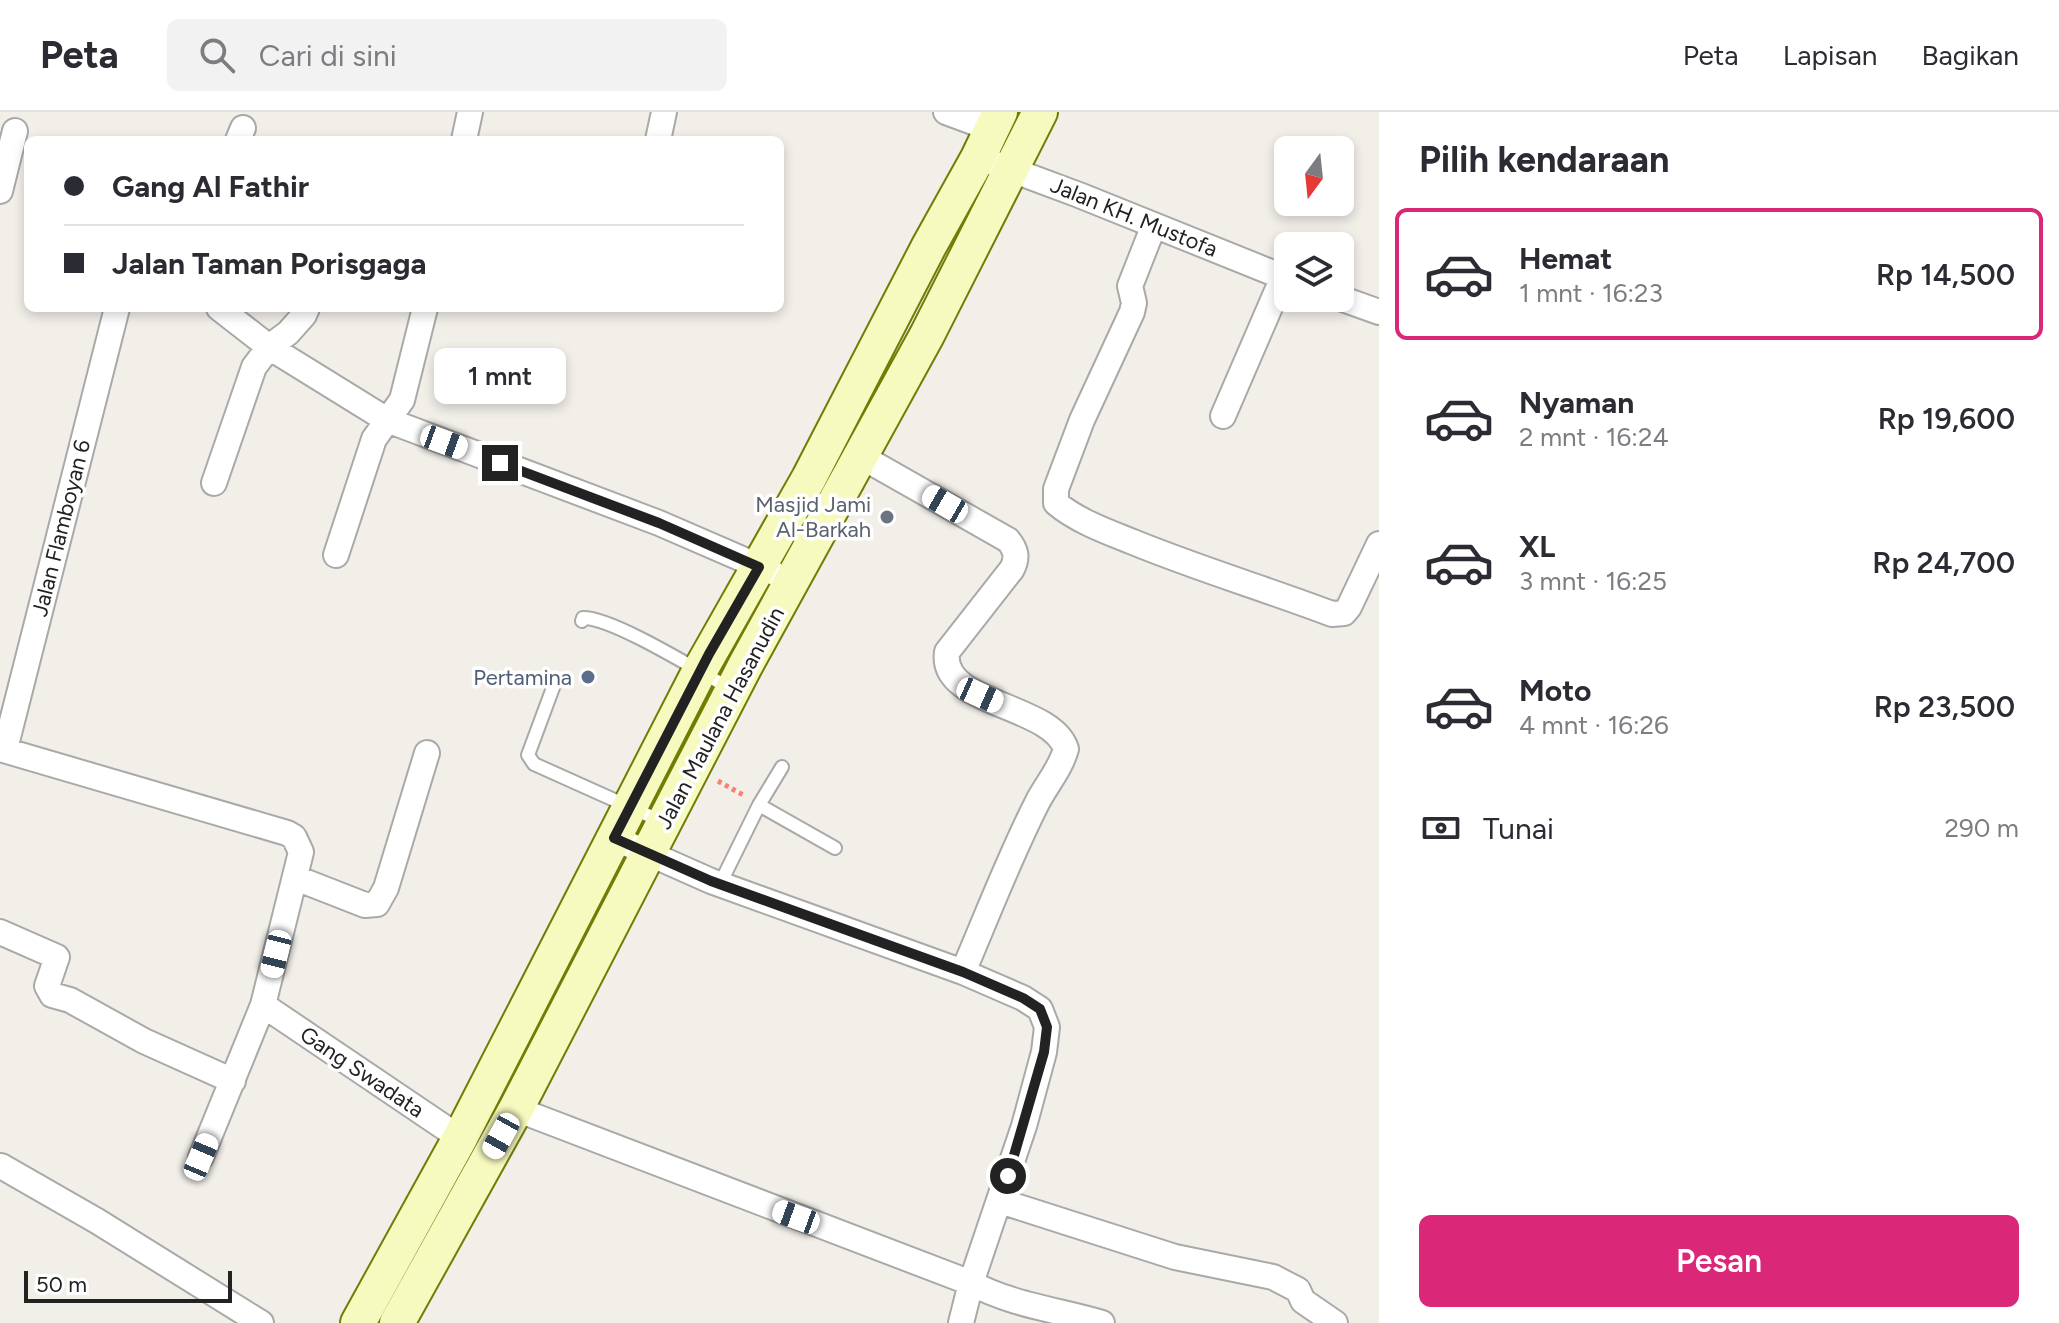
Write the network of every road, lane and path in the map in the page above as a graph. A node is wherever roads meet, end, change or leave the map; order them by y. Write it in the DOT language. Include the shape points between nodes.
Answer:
graph roads {
  1 [pos="470,112"];
  2 [pos="664,112"];
  3 [pos="946,112"];
  4 [pos="1040,112"];
  5 [pos="14,130"];
  6 [pos="990,133"];
  7 [pos="465,136"];
  8 [pos="659,136"];
  9 [pos="1020,173"];
  10 [pos="0,191"];
  11 [pos="1154,225"];
  12 [pos="1274,273"];
  13 [pos="1354,303"];
  14 [pos="1274,304"];
  15 [pos="116,312"];
  16 [pos="224,312"];
  17 [pos="305,312"];
  18 [pos="424,312"];
  19 [pos="1379,312"];
  20 [pos="269,347"];
  21 [pos="1223,416"];
  22 [pos="387,420"];
  23 [pos="862,457"];
  24 [pos="214,483"];
  25 [pos="1379,544"];
  26 [pos="336,555"];
  27 [pos="759,567"];
  28 [pos="792,582"];
  29 [pos="582,621"];
  30 [pos="699,672"];
  31 [pos="554,685"];
  32 [pos="732,690"];
  33 [pos="3,749"];
  34 [pos="427,753"];
  35 [pos="782,767"];
  36 [pos="708,775"];
  37 [pos="747,797"];
  38 [pos="759,805"];
  39 [pos="630,806"];
  40 [pos="614,838"];
  41 [pos="663,846"];
  42 [pos="835,848"];
  43 [pos="296,878"];
  44 [pos="715,883"];
  45 [pos="0,932"];
  46 [pos="963,972"];
  47 [pos="263,1005"];
  48 [pos="518,1024"];
  49 [pos="552,1040"];
  50 [pos="233,1081"];
  51 [pos="526,1114"];
  52 [pos="460,1138"];
  53 [pos="201,1157"];
  54 [pos="1,1166"];
  55 [pos="1000,1201"];
  56 [pos="971,1283"];
  57 [pos="261,1323"];
  58 [pos="358,1323"];
  59 [pos="397,1323"];
  60 [pos="961,1323"];
  61 [pos="1102,1323"];
  62 [pos="1335,1323"];
  1 -- 7 [label="street"];
  2 -- 8 [label="street"];
  3 -- 6 [label="street, Jalan KH. Mustofa"];
  4 -- 9 [label="street, Jalan Maulana Hasanudin"];
  5 -- 10 [label="street"];
  6 -- 9 [label="street, Jalan KH. Mustofa"];
  6 -- 27 [label="street, Jalan Maulana Hasanudin"];
  9 -- 11 [label="street, Jalan KH. Mustofa"];
  9 -- 23 [label="street, Jalan Maulana Hasanudin"];
  11 -- 12 [label="street, Jalan KH. Mustofa"];
  11 -- 25 [label="street" via="1130,286 1132,312 1082,420 1056,489 1056,503 1114,535 1332,614 1349,607"];
  13 -- 19 [label="street"];
  14 -- 21 [label="street"];
  15 -- 33 [label="street, Jalan Flamboyan 6"];
  16 -- 20 [label="street"];
  17 -- 20 [label="street"];
  18 -- 22 [label="street" via="402,400"];
  20 -- 22 [label="street"];
  20 -- 24 [label="street" via="254,367"];
  22 -- 26 [label="street" via="374,439"];
  22 -- 27 [label="street" via="659,523"];
  23 -- 28 [label="street, Jalan Maulana Hasanudin"];
  23 -- 46 [label="street" via="1008,540 1016,562 947,652 945,664 949,673 980,695 1039,722 1060,737 1066,749 1006,869"];
  27 -- 28 [label="street"];
  27 -- 30 [label="street, Jalan Maulana Hasanudin"];
  28 -- 32 [label="street, Jalan Maulana Hasanudin"];
  29 -- 30 [label="lane" via="590,618 619,629"];
  30 -- 32 [label="lane"];
  30 -- 39 [label="street, Jalan Maulana Hasanudin"];
  31 -- 39 [label="lane" via="528,755 534,764"];
  32 -- 41 [label="street, Jalan Maulana Hasanudin"];
  33 -- 43 [label="street" via="287,833 301,852"];
  34 -- 43 [label="street" via="377,904 365,905"];
  35 -- 38 [label="lane"];
  36 -- 37 [label="path"];
  38 -- 42 [label="lane"];
  38 -- 44 [label="lane"];
  39 -- 40 [label="street, Jalan Maulana Hasanudin"];
  39 -- 41 [label="lane"];
  40 -- 41 [label="street"];
  40 -- 48 [label="street, Jalan Maulana Hasanudin"];
  41 -- 44 [label="street"];
  41 -- 49 [label="street, Jalan Maulana Hasanudin"];
  43 -- 47 [label="street"];
  44 -- 46 [label="street"];
  45 -- 50 [label="street" via="57,957 47,986 52,995"];
  46 -- 55 [label="street" via="1040,1009 1047,1027"];
  47 -- 50 [label="street"];
  47 -- 52 [label="street, Gang Swadata"];
  48 -- 49 [label="street"];
  48 -- 52 [label="street, Jalan Maulana Hasanudin"];
  49 -- 51 [label="street, Jalan Maulana Hasanudin"];
  50 -- 53 [label="street"];
  51 -- 56 [label="street"];
  51 -- 59 [label="street, Jalan Maulana Hasanudin"];
  52 -- 58 [label="street, Jalan Maulana Hasanudin"];
  54 -- 57 [label="street"];
  55 -- 56 [label="street"];
  55 -- 62 [label="street" via="1175,1257 1273,1277 1298,1290 1303,1301"];
  56 -- 60 [label="street"];
  56 -- 61 [label="street" via="1026,1304"];
}
